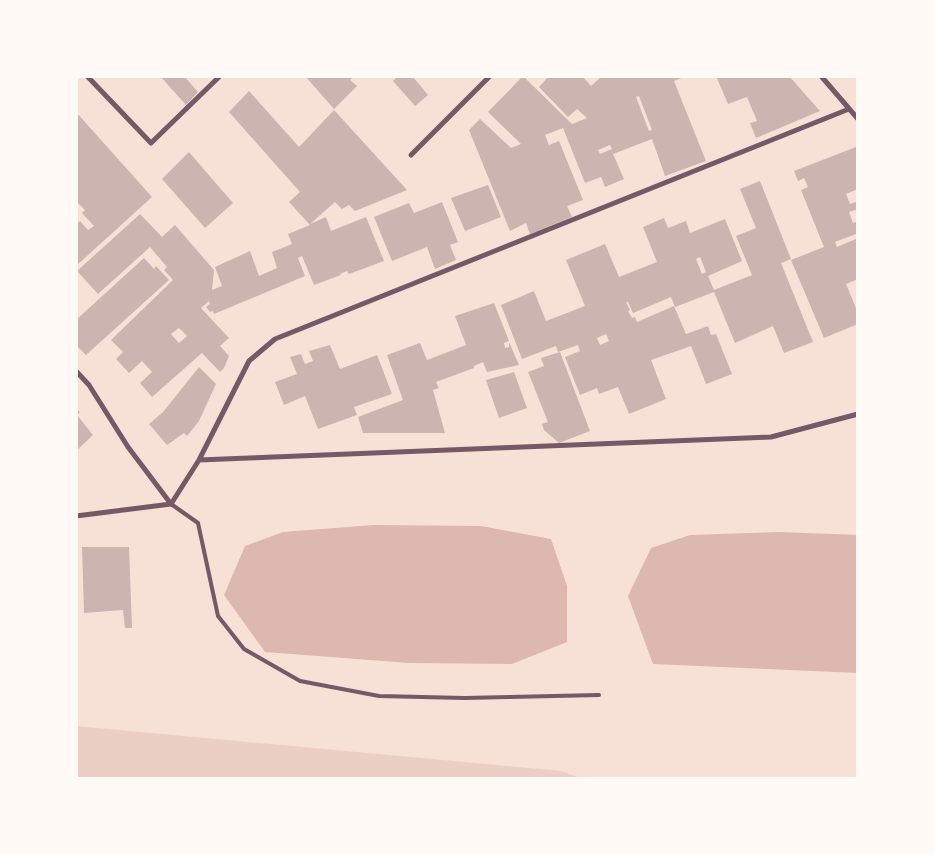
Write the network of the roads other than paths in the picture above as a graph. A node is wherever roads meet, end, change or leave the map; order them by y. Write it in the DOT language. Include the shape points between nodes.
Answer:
graph roads {
  1 [pos="87,76"];
  2 [pos="220,76"];
  3 [pos="490,76"];
  4 [pos="821,76"];
  5 [pos="849,109"];
  6 [pos="858,119"];
  7 [pos="411,155"];
  8 [pos="76,370"];
  9 [pos="858,414"];
  10 [pos="199,460"];
  11 [pos="171,504"];
  12 [pos="76,516"];
  13 [pos="599,695"];
  1 -- 2 [label="street" via="151,143"];
  3 -- 7 [label="street"];
  4 -- 5 [label="street"];
  5 -- 6 [label="street"];
  5 -- 10 [label="street" via="275,339 249,361"];
  8 -- 11 [label="street"];
  9 -- 10 [label="street" via="771,437"];
  10 -- 11 [label="street"];
  11 -- 12 [label="street"];
  11 -- 13 [label="lane" via="198,523 218,616 244,649 300,681 379,696"];
}
